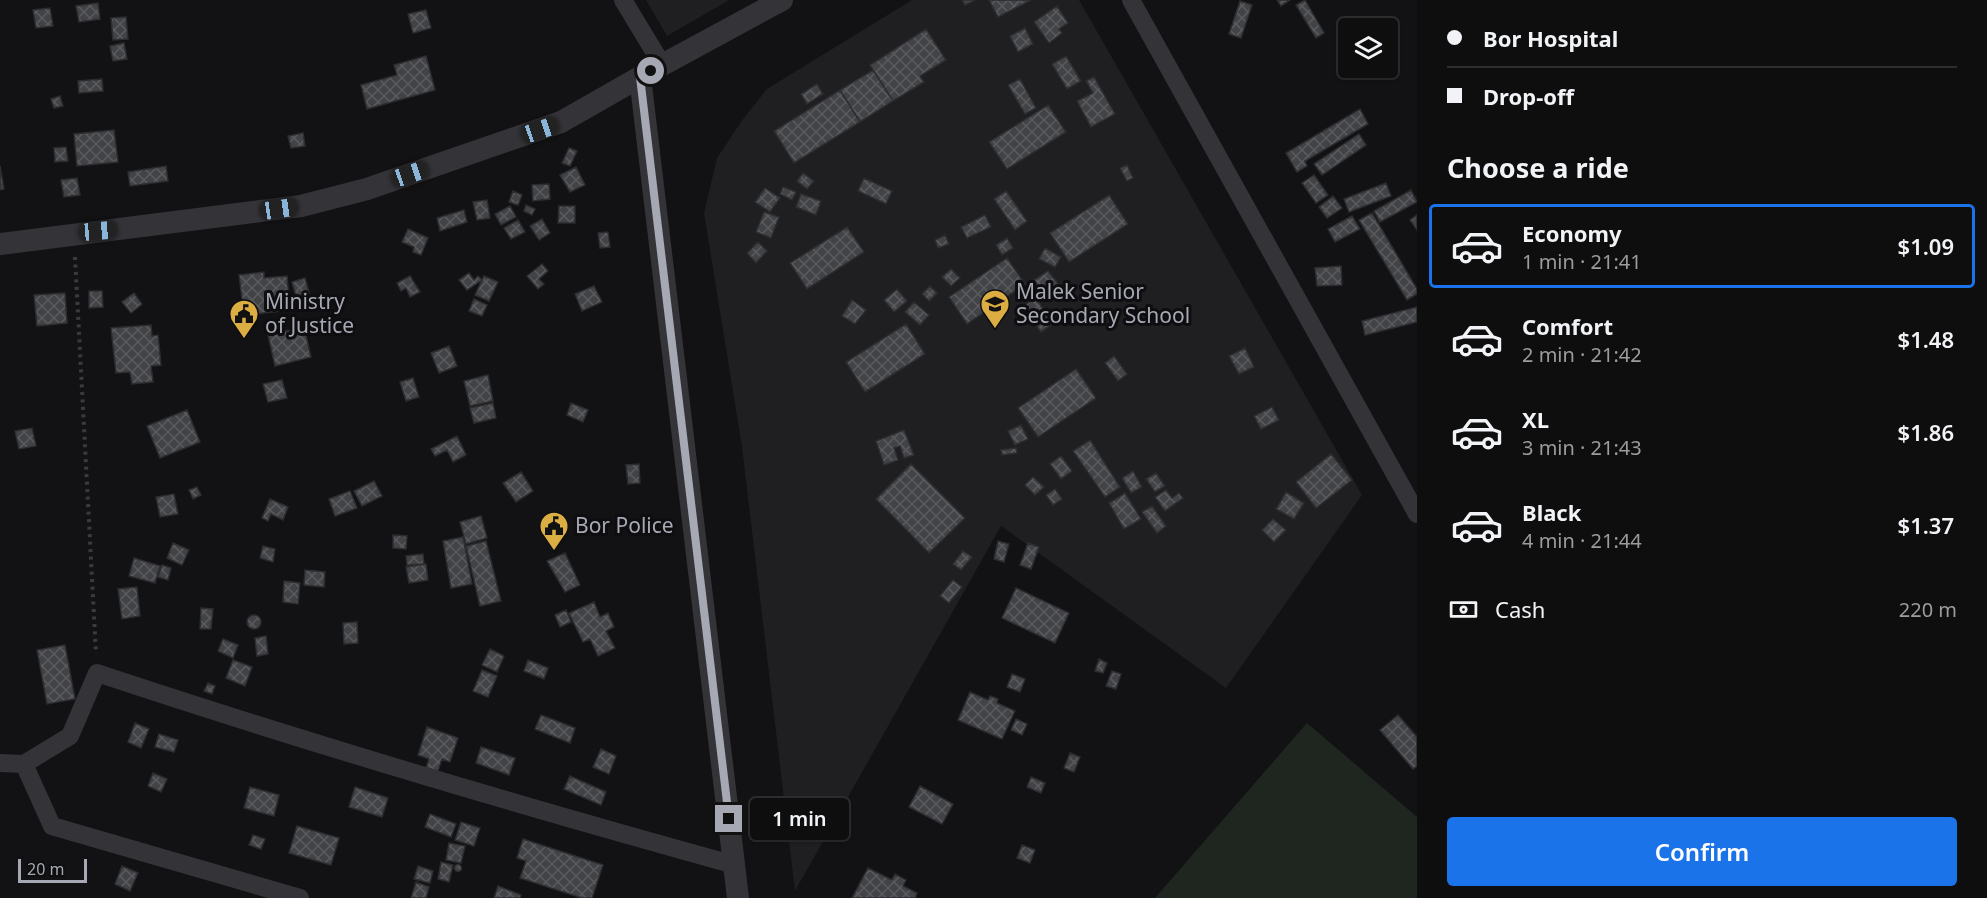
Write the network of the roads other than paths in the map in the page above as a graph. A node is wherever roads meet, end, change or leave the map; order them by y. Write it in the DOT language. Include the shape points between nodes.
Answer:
graph roads {
  1 [pos="623,0"];
  2 [pos="782,0"];
  3 [pos="1131,0"];
  4 [pos="663,66"];
  5 [pos="640,77"];
  6 [pos="0,244"];
  7 [pos="1417,514"];
  8 [pos="0,763"];
  9 [pos="24,764"];
  10 [pos="735,865"];
  11 [pos="300,898"];
  12 [pos="738,898"];
  1 -- 4 [label="street"];
  2 -- 4 [label="street"];
  3 -- 7 [label="street"];
  4 -- 5 [label="street"];
  5 -- 6 [label="street" via="561,122 367,189 301,206"];
  5 -- 10 [label="street"];
  8 -- 9 [label="street"];
  9 -- 10 [label="street" via="70,736 97,673 525,806"];
  9 -- 11 [label="street" via="52,826"];
  10 -- 12 [label="street"];
}
